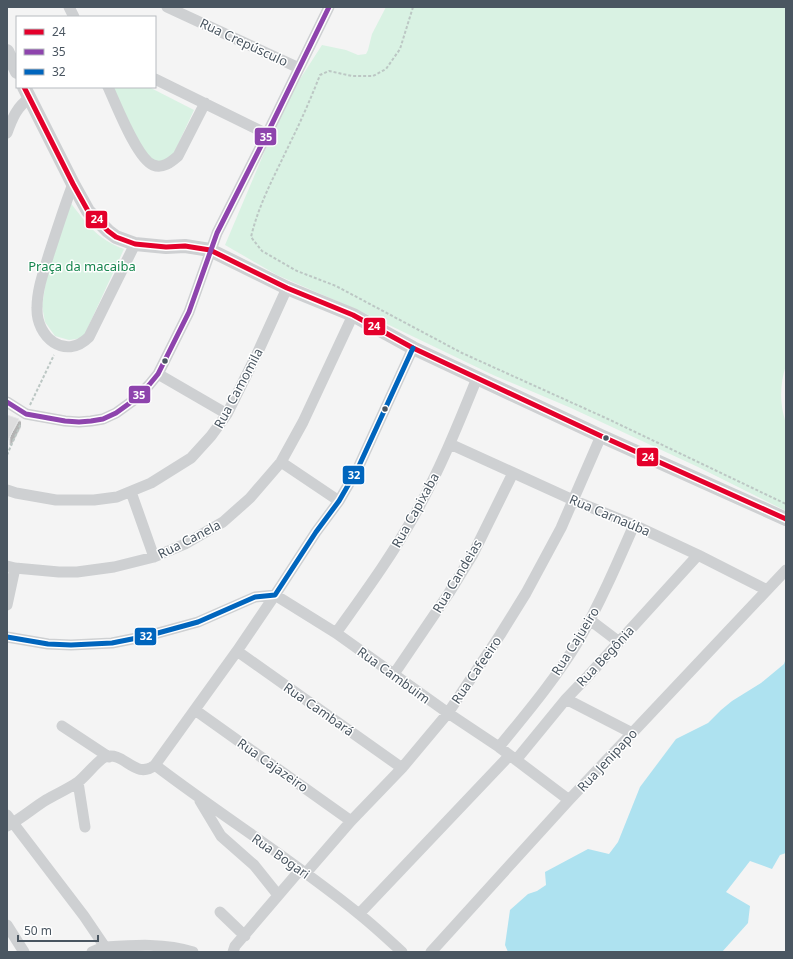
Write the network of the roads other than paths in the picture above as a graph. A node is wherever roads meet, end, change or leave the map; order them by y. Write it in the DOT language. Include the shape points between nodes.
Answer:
graph roads {
  1 [pos="69,7"];
  2 [pos="167,7"];
  3 [pos="329,7"];
  4 [pos="74,16"];
  5 [pos="7,51"];
  6 [pos="299,68"];
  7 [pos="16,70"];
  8 [pos="156,79"];
  9 [pos="108,88"];
  10 [pos="27,93"];
  11 [pos="205,103"];
  12 [pos="7,133"];
  13 [pos="267,134"];
  14 [pos="73,184"];
  15 [pos="135,244"];
  16 [pos="210,250"];
  17 [pos="287,288"];
  18 [pos="353,315"];
  19 [pos="413,348"];
  20 [pos="158,374"];
  21 [pos="477,378"];
  22 [pos="7,402"];
  23 [pos="227,414"];
  24 [pos="601,436"];
  25 [pos="450,444"];
  26 [pos="281,462"];
  27 [pos="512,473"];
  28 [pos="7,490"];
  29 [pos="131,492"];
  30 [pos="573,500"];
  31 [pos="339,501"];
  32 [pos="786,519"];
  33 [pos="634,525"];
  34 [pos="698,554"];
  35 [pos="154,557"];
  36 [pos="11,567"];
  37 [pos="786,570"];
  38 [pos="767,590"];
  39 [pos="275,594"];
  40 [pos="7,605"];
  41 [pos="590,620"];
  42 [pos="336,633"];
  43 [pos="7,637"];
  44 [pos="619,642"];
  45 [pos="237,651"];
  46 [pos="394,674"];
  47 [pos="566,699"];
  48 [pos="195,710"];
  49 [pos="448,713"];
  50 [pos="62,726"];
  51 [pos="632,733"];
  52 [pos="499,748"];
  53 [pos="105,758"];
  54 [pos="512,758"];
  55 [pos="155,765"];
  56 [pos="402,768"];
  57 [pos="78,782"];
  58 [pos="199,799"];
  59 [pos="569,800"];
  60 [pos="9,821"];
  61 [pos="350,821"];
  62 [pos="85,828"];
  63 [pos="303,872"];
  64 [pos="278,895"];
  65 [pos="220,912"];
  66 [pos="359,914"];
  67 [pos="7,925"];
  68 [pos="244,936"];
  69 [pos="105,947"];
  70 [pos="146,948"];
  71 [pos="234,949"];
  72 [pos="24,952"];
  73 [pos="92,952"];
  74 [pos="193,952"];
  75 [pos="402,952"];
  76 [pos="431,952"];
  1 -- 4 [label="street"];
  2 -- 6 [label="street, Rua Crepúsculo"];
  3 -- 6 [label="street"];
  5 -- 7 [label="street"];
  6 -- 13 [label="street"];
  8 -- 11 [label="street"];
  9 -- 11 [label="street" via="134,142 151,165 158,166 171,162 178,156"];
  10 -- 12 [label="street"];
  10 -- 14 [label="street"];
  11 -- 13 [label="street"];
  13 -- 16 [label="street"];
  14 -- 15 [label="street" via="88,211 108,231"];
  14 -- 15 [label="street" via="41,282 37,309 42,332 50,340 59,345 75,346 90,338"];
  15 -- 16 [label="street"];
  16 -- 17 [label="street"];
  16 -- 20 [label="street" via="188,312"];
  17 -- 18 [label="street"];
  17 -- 23 [label="street, Rua Camomila"];
  18 -- 19 [label="street"];
  18 -- 26 [label="street, Rua Canela" via="303,422"];
  19 -- 21 [label="street"];
  19 -- 31 [label="street" via="358,468"];
  20 -- 22 [label="street" via="134,400 103,419 79,422 51,419 26,414"];
  20 -- 23 [label="street"];
  21 -- 24 [label="street"];
  21 -- 25 [label="street, Rua Capixaba"];
  23 -- 29 [label="street, Rua Camomila" via="191,458 151,483"];
  24 -- 30 [label="street, Rua Cafeeiro"];
  24 -- 32 [label="street"];
  25 -- 27 [label="street, Rua Carnaúba"];
  25 -- 42 [label="street, Rua Capixaba" via="414,516"];
  26 -- 31 [label="street"];
  26 -- 35 [label="street, Rua Canela" via="250,498 223,522 185,544"];
  27 -- 30 [label="street, Rua Carnaúba"];
  27 -- 46 [label="street, Rua Candeias" via="473,554"];
  28 -- 29 [label="street, Rua Camomila" via="56,500 94,500"];
  29 -- 35 [label="street"];
  30 -- 33 [label="street, Rua Carnaúba"];
  30 -- 49 [label="street, Rua Cafeeiro" via="526,592"];
  31 -- 39 [label="street"];
  33 -- 34 [label="street, Rua Carnaúba"];
  33 -- 41 [label="street, Rua Cajueiro"];
  34 -- 38 [label="street, Rua Carnaúba"];
  34 -- 44 [label="street, Rua Begônia"];
  35 -- 36 [label="street, Rua Canela" via="114,567 78,572"];
  36 -- 40 [label="street"];
  37 -- 38 [label="street, Rua Jenipapo"];
  38 -- 51 [label="street, Rua Jenipapo"];
  39 -- 42 [label="street, Rua Cambuim"];
  39 -- 43 [label="street" via="255,597 198,622 148,636 112,642 71,645"];
  39 -- 45 [label="street"];
  41 -- 44 [label="street"];
  41 -- 52 [label="street, Rua Cajueiro" via="578,642"];
  42 -- 46 [label="street, Rua Cambuim"];
  44 -- 47 [label="street, Rua Begônia"];
  45 -- 48 [label="street"];
  45 -- 56 [label="street, Rua Cambará"];
  46 -- 49 [label="street, Rua Cambuim"];
  47 -- 51 [label="street"];
  47 -- 54 [label="street, Rua Begônia"];
  48 -- 55 [label="street"];
  48 -- 61 [label="street, Rua Cajazeiro"];
  49 -- 52 [label="street, Rua Cambuim"];
  49 -- 56 [label="street, Rua Cafeeiro"];
  50 -- 53 [label="street"];
  51 -- 59 [label="street, Rua Jenipapo"];
  52 -- 54 [label="street, Rua Cambuim"];
  53 -- 55 [label="street" via="118,757 140,770 150,769"];
  53 -- 57 [label="street"];
  54 -- 59 [label="street, Rua Cambuim"];
  54 -- 66 [label="street"];
  55 -- 58 [label="street, Rua Bogari"];
  56 -- 61 [label="street, Rua Cafeeiro"];
  57 -- 60 [label="street"];
  57 -- 62 [label="street"];
  58 -- 63 [label="street, Rua Bogari"];
  58 -- 64 [label="street" via="221,836 254,865"];
  59 -- 76 [label="street, Rua Jenipapo"];
  60 -- 69 [label="street" via="84,916"];
  61 -- 63 [label="street, Rua Cafeeiro"];
  63 -- 64 [label="street, Rua Cafeeiro"];
  63 -- 66 [label="street, Rua Bogari"];
  64 -- 68 [label="street, Rua Cafeeiro"];
  65 -- 68 [label="street"];
  66 -- 75 [label="street, Rua Bogari"];
  67 -- 72 [label="street"];
  68 -- 71 [label="street, Rua Cafeeiro"];
  69 -- 70 [label="street"];
  69 -- 73 [label="street"];
  70 -- 74 [label="street" via="176,948"];
}
